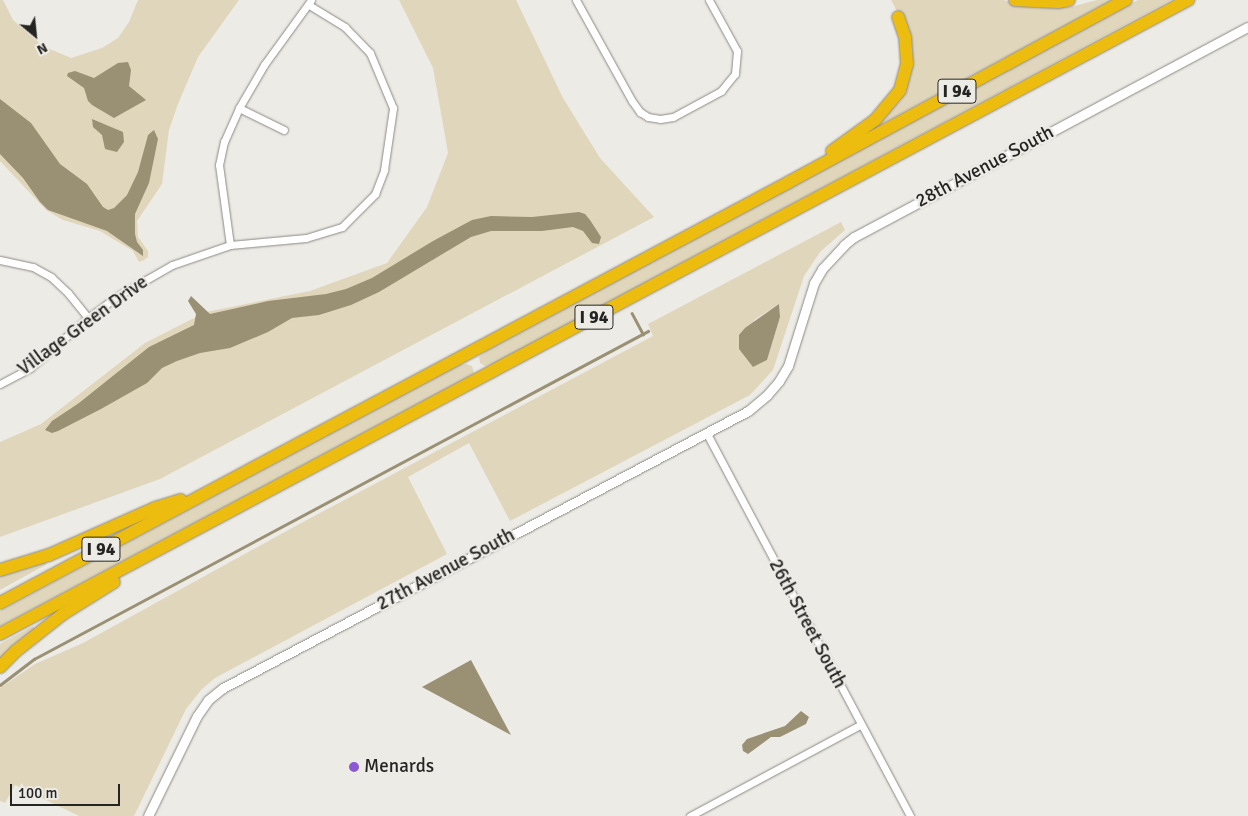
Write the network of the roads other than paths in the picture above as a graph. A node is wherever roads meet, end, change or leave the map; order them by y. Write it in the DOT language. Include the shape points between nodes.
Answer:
graph roads {
  1 [pos="576,0"];
  2 [pos="709,0"];
  3 [pos="1016,0"];
  4 [pos="1069,0"];
  5 [pos="1126,0"];
  6 [pos="1188,0"];
  7 [pos="310,2"];
  8 [pos="898,17"];
  9 [pos="1248,27"];
  10 [pos="239,108"];
  11 [pos="284,130"];
  12 [pos="789,182"];
  13 [pos="230,245"];
  14 [pos="0,260"];
  15 [pos="88,318"];
  16 [pos="788,366"];
  17 [pos="0,384"];
  18 [pos="706,432"];
  19 [pos="203,494"];
  20 [pos="192,532"];
  21 [pos="0,570"];
  22 [pos="0,603"];
  23 [pos="0,634"];
  24 [pos="0,667"];
  25 [pos="860,725"];
  26 [pos="148,816"];
  27 [pos="690,816"];
  28 [pos="910,816"];
  1 -- 2 [label="street" via="632,102 648,117 660,119 673,117 721,92 735,74 737,51"];
  3 -- 4 [label="highway"];
  5 -- 12 [label="highway, I 94"];
  6 -- 20 [label="highway, I 94"];
  7 -- 10 [label="street" via="264,65"];
  7 -- 13 [label="street, Village Green Drive" via="345,27 370,53 393,108 384,170 375,194 342,227 306,238"];
  8 -- 12 [label="highway" via="905,37 907,64 900,90 875,120"];
  9 -- 16 [label="street, 28th Avenue South" via="849,241 831,257 814,283"];
  10 -- 11 [label="street"];
  10 -- 13 [label="street" via="224,142 219,165"];
  12 -- 19 [label="highway, I 94"];
  13 -- 15 [label="street, Village Green Drive" via="172,264 142,280"];
  14 -- 15 [label="street" via="33,267 51,277"];
  15 -- 17 [label="street, Village Green Drive" via="30,368"];
  16 -- 18 [label="street, 27th Avenue South" via="768,395 748,411"];
  18 -- 25 [label="street, 26th Street South"];
  18 -- 26 [label="street, 27th Avenue South" via="223,688 208,700 197,716"];
  19 -- 21 [label="highway" via="155,508 49,555"];
  19 -- 22 [label="highway, I 94"];
  20 -- 23 [label="highway, I 94"];
  20 -- 24 [label="highway" via="63,614"];
  25 -- 27 [label="street"];
  25 -- 28 [label="street, 26th Street South"];
}
